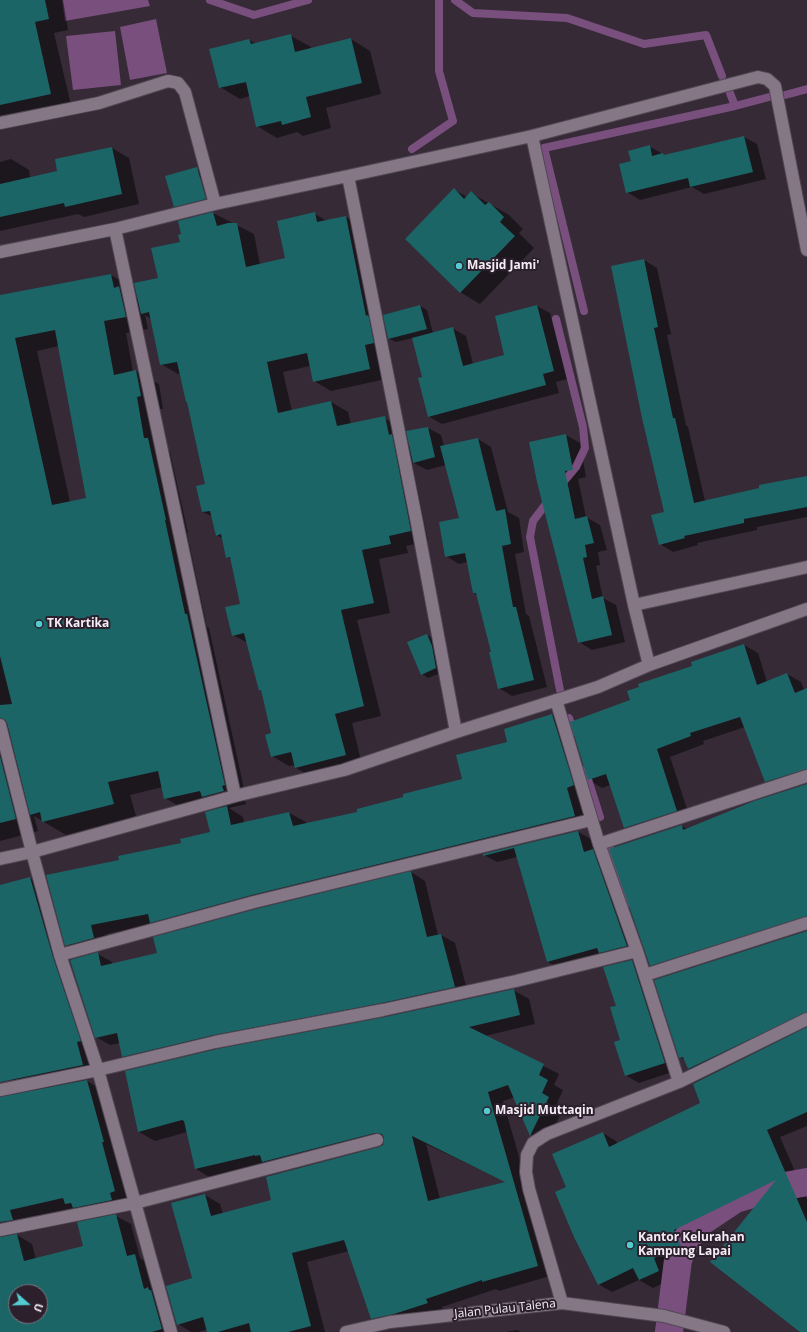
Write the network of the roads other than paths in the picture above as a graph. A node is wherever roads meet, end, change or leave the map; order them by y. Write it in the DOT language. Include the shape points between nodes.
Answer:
graph roads {
  1 [pos="0,123"];
  2 [pos="532,136"];
  3 [pos="348,176"];
  4 [pos="215,204"];
  5 [pos="115,228"];
  6 [pos="807,250"];
  7 [pos="0,252"];
  8 [pos="807,567"];
  9 [pos="634,605"];
  10 [pos="807,609"];
  11 [pos="649,665"];
  12 [pos="556,700"];
  13 [pos="0,725"];
  14 [pos="456,732"];
  15 [pos="807,776"];
  16 [pos="235,796"];
  17 [pos="591,820"];
  18 [pos="599,844"];
  19 [pos="32,852"];
  20 [pos="0,859"];
  21 [pos="807,923"];
  22 [pos="638,951"];
  23 [pos="60,955"];
  24 [pos="645,975"];
  25 [pos="807,1019"];
  26 [pos="98,1070"];
  27 [pos="680,1082"];
  28 [pos="0,1090"];
  29 [pos="377,1140"];
  30 [pos="135,1203"];
  31 [pos="0,1230"];
  32 [pos="562,1303"];
  33 [pos="391,1327"];
  34 [pos="171,1332"];
  35 [pos="346,1332"];
  36 [pos="724,1332"];
  1 -- 4 [label="street" via="99,103 168,81 178,83 186,92"];
  2 -- 3 [label="street"];
  2 -- 6 [label="street" via="758,78 767,79 775,86"];
  2 -- 9 [label="street"];
  3 -- 4 [label="street"];
  3 -- 14 [label="street"];
  4 -- 5 [label="street"];
  5 -- 7 [label="street"];
  5 -- 16 [label="street"];
  8 -- 9 [label="street"];
  9 -- 11 [label="street"];
  10 -- 11 [label="street"];
  11 -- 12 [label="street" via="598,687"];
  12 -- 14 [label="street"];
  12 -- 17 [label="street"];
  13 -- 19 [label="street"];
  14 -- 16 [label="street" via="344,770"];
  15 -- 18 [label="street"];
  16 -- 19 [label="street"];
  17 -- 18 [label="street"];
  17 -- 23 [label="street" via="254,902"];
  18 -- 22 [label="street"];
  19 -- 20 [label="street"];
  19 -- 23 [label="street"];
  21 -- 24 [label="street"];
  22 -- 24 [label="street"];
  22 -- 26 [label="street" via="516,981 383,1010 215,1042"];
  23 -- 26 [label="street"];
  24 -- 27 [label="street"];
  25 -- 27 [label="street"];
  26 -- 28 [label="street"];
  26 -- 30 [label="street"];
  27 -- 32 [label="street" via="547,1134 533,1144 527,1155 526,1172 530,1189"];
  29 -- 30 [label="street"];
  30 -- 31 [label="street"];
  30 -- 34 [label="street"];
  32 -- 33 [label="street, Jalan Pulau Talena"];
  32 -- 36 [label="street, Jalan Pulau Talena" via="664,1316"];
  33 -- 35 [label="street, Jalan Pulau Talena"];
}
